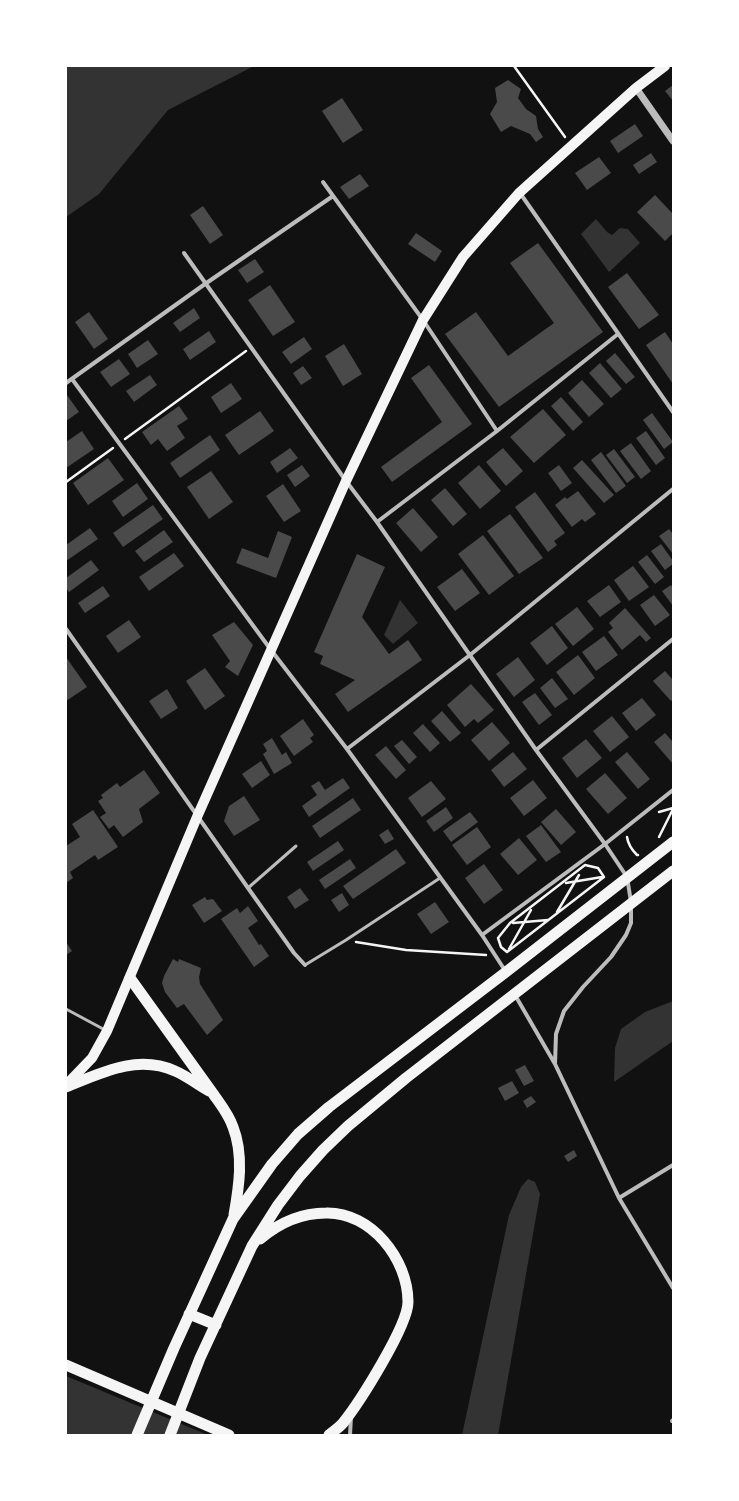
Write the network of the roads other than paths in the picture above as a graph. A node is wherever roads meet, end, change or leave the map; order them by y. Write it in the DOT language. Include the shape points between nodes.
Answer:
graph roads {
  1 [pos="665,66"];
  2 [pos="636,88"];
  3 [pos="673,141"];
  4 [pos="323,182"];
  5 [pos="519,193"];
  6 [pos="333,196"];
  7 [pos="184,253"];
  8 [pos="205,284"];
  9 [pos="423,320"];
  10 [pos="618,334"];
  11 [pos="72,379"];
  12 [pos="66,383"];
  13 [pos="673,412"];
  14 [pos="497,430"];
  15 [pos="346,481"];
  16 [pos="673,489"];
  17 [pos="377,522"];
  18 [pos="66,629"];
  19 [pos="673,639"];
  20 [pos="271,650"];
  21 [pos="470,655"];
  22 [pos="347,749"];
  23 [pos="536,750"];
  24 [pos="673,790"];
  25 [pos="197,817"];
  26 [pos="673,842"];
  27 [pos="605,844"];
  28 [pos="296,846"];
  29 [pos="673,871"];
  30 [pos="627,877"];
  31 [pos="440,878"];
  32 [pos="248,888"];
  33 [pos="631,902"];
  34 [pos="482,935"];
  35 [pos="306,965"];
  36 [pos="506,972"];
  37 [pos="130,978"];
  38 [pos="514,994"];
  39 [pos="66,1009"];
  40 [pos="107,1031"];
  41 [pos="554,1064"];
  42 [pos="66,1086"];
  43 [pos="214,1095"];
  44 [pos="673,1165"];
  45 [pos="618,1198"];
  46 [pos="233,1219"];
  47 [pos="252,1246"];
  48 [pos="673,1288"];
  49 [pos="189,1314"];
  50 [pos="216,1325"];
  51 [pos="66,1365"];
  52 [pos="351,1412"];
  53 [pos="136,1435"];
  54 [pos="170,1435"];
  55 [pos="229,1435"];
  56 [pos="329,1435"];
  57 [pos="350,1435"];
  1 -- 2 [label="main road"];
  2 -- 3 [label="street"];
  2 -- 5 [label="main road"];
  4 -- 6 [label="street"];
  5 -- 9 [label="main road" via="463,257"];
  5 -- 10 [label="street"];
  6 -- 8 [label="street"];
  6 -- 9 [label="street"];
  7 -- 8 [label="street"];
  8 -- 11 [label="street"];
  8 -- 15 [label="street"];
  9 -- 14 [label="street"];
  9 -- 15 [label="main road"];
  10 -- 13 [label="street"];
  10 -- 14 [label="street"];
  11 -- 12 [label="street"];
  11 -- 20 [label="street"];
  14 -- 17 [label="street"];
  15 -- 17 [label="street"];
  15 -- 20 [label="main road"];
  16 -- 21 [label="street"];
  17 -- 21 [label="street"];
  18 -- 25 [label="street"];
  19 -- 23 [label="street"];
  20 -- 22 [label="street"];
  20 -- 25 [label="main road"];
  21 -- 22 [label="street"];
  21 -- 23 [label="street"];
  22 -- 31 [label="street"];
  23 -- 27 [label="street"];
  24 -- 27 [label="street"];
  25 -- 32 [label="street"];
  25 -- 37 [label="main road"];
  26 -- 30 [label="highway"];
  27 -- 30 [label="street"];
  27 -- 34 [label="street"];
  28 -- 32 [label="lane"];
  29 -- 33 [label="highway"];
  30 -- 33 [label="street"];
  30 -- 36 [label="highway"];
  31 -- 34 [label="street"];
  31 -- 35 [label="lane"];
  32 -- 35 [label="street" via="294,953"];
  33 -- 38 [label="highway"];
  33 -- 41 [label="street" via="631,923 626,935 564,1011 556,1034"];
  34 -- 36 [label="street"];
  36 -- 46 [label="highway" via="329,1107 298,1134 272,1164"];
  37 -- 40 [label="main road"];
  37 -- 43 [label="highway"];
  38 -- 41 [label="street"];
  38 -- 47 [label="highway" via="400,1083 323,1150 278,1205"];
  39 -- 40 [label="lane"];
  40 -- 42 [label="main road" via="92,1058"];
  41 -- 45 [label="street"];
  42 -- 43 [label="highway" via="130,1065 152,1064 176,1071"];
  43 -- 46 [label="highway" via="230,1120 240,1156"];
  44 -- 45 [label="street"];
  45 -- 48 [label="street"];
  46 -- 49 [label="highway"];
  47 -- 50 [label="highway"];
  47 -- 52 [label="highway" via="267,1233 296,1217 328,1213 363,1224 392,1250 404,1274 407,1310 390,1348"];
  49 -- 50 [label="highway"];
  49 -- 53 [label="highway"];
  50 -- 54 [label="highway" via="200,1358"];
  51 -- 55 [label="highway"];
  52 -- 56 [label="highway" via="342,1425"];
  52 -- 57 [label="street"];
}
